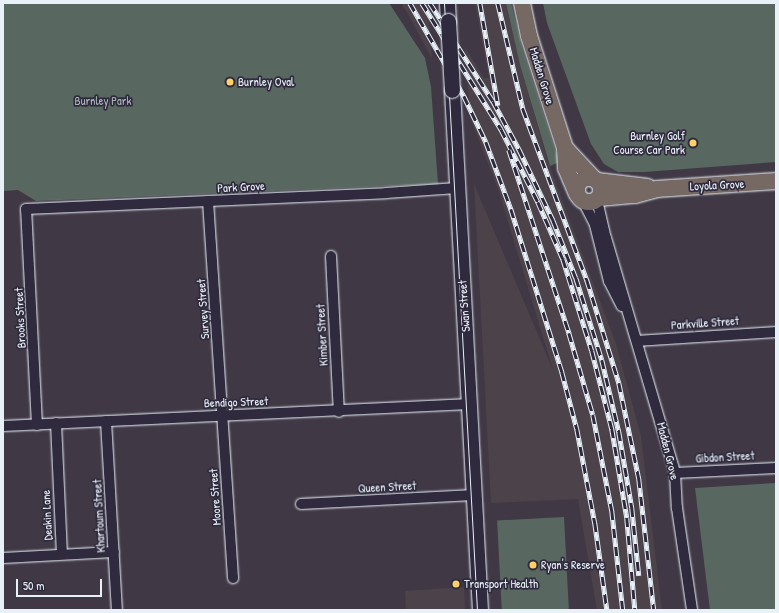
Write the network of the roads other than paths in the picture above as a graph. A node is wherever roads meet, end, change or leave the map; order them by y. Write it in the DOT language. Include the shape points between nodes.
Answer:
graph roads {
  1 [pos="447,3"];
  2 [pos="522,3"];
  3 [pos="566,148"];
  4 [pos="596,180"];
  5 [pos="776,181"];
  6 [pos="457,188"];
  7 [pos="657,189"];
  8 [pos="589,198"];
  9 [pos="208,201"];
  10 [pos="26,209"];
  11 [pos="331,256"];
  12 [pos="776,332"];
  13 [pos="637,341"];
  14 [pos="470,404"];
  15 [pos="339,412"];
  16 [pos="222,415"];
  17 [pos="106,421"];
  18 [pos="56,423"];
  19 [pos="37,425"];
  20 [pos="3,426"];
  21 [pos="776,468"];
  22 [pos="675,473"];
  23 [pos="474,495"];
  24 [pos="301,504"];
  25 [pos="114,552"];
  26 [pos="62,554"];
  27 [pos="3,558"];
  28 [pos="233,578"];
  29 [pos="117,610"];
  30 [pos="480,610"];
  31 [pos="692,610"];
  1 -- 6 [label="main road, Swan Street, bridge"];
  2 -- 3 [label="main road, Madden Grove" via="529,36"];
  3 -- 4 [label="main road, Madden Grove"];
  3 -- 8 [label="main road, Madden Grove" via="566,168"];
  4 -- 7 [label="main road, Loyola Grove"];
  4 -- 8 [label="main road" via="601,191"];
  4 -- 8 [label="main road" via="587,178 580,181 577,187"];
  5 -- 7 [label="main road, Loyola Grove"];
  6 -- 9 [label="street, Park Grove"];
  6 -- 14 [label="main road, Swan Street"];
  7 -- 8 [label="main road, Loyola Grove" via="635,195"];
  8 -- 13 [label="street, Madden Grove" via="606,238"];
  8 -- 13 [label="street, Madden Grove" via="609,281"];
  9 -- 10 [label="street, Park Grove"];
  9 -- 16 [label="street, Survey Street"];
  10 -- 19 [label="street, Brooks Street"];
  11 -- 15 [label="street, Kimber Street"];
  12 -- 13 [label="street, Parkville Street"];
  13 -- 22 [label="street, Madden Grove"];
  14 -- 15 [label="street, Bendigo Street"];
  14 -- 23 [label="main road, Swan Street"];
  15 -- 16 [label="street, Bendigo Street"];
  16 -- 17 [label="street, Bendigo Street"];
  16 -- 28 [label="street, Moore Street"];
  17 -- 18 [label="street, Bendigo Street"];
  17 -- 25 [label="street, Khartoum Street"];
  18 -- 19 [label="street, Bendigo Street"];
  18 -- 26 [label="street, Deakin Lane"];
  19 -- 20 [label="street, Bendigo Street"];
  21 -- 22 [label="street, Gibdon Street"];
  22 -- 31 [label="street, Madden Grove" via="677,508"];
  23 -- 24 [label="street, Queen Street"];
  23 -- 30 [label="main road, Swan Street"];
  25 -- 26 [label="street, Deakin Lane"];
  25 -- 29 [label="street, Khartoum Street"];
  26 -- 27 [label="street"];
}
